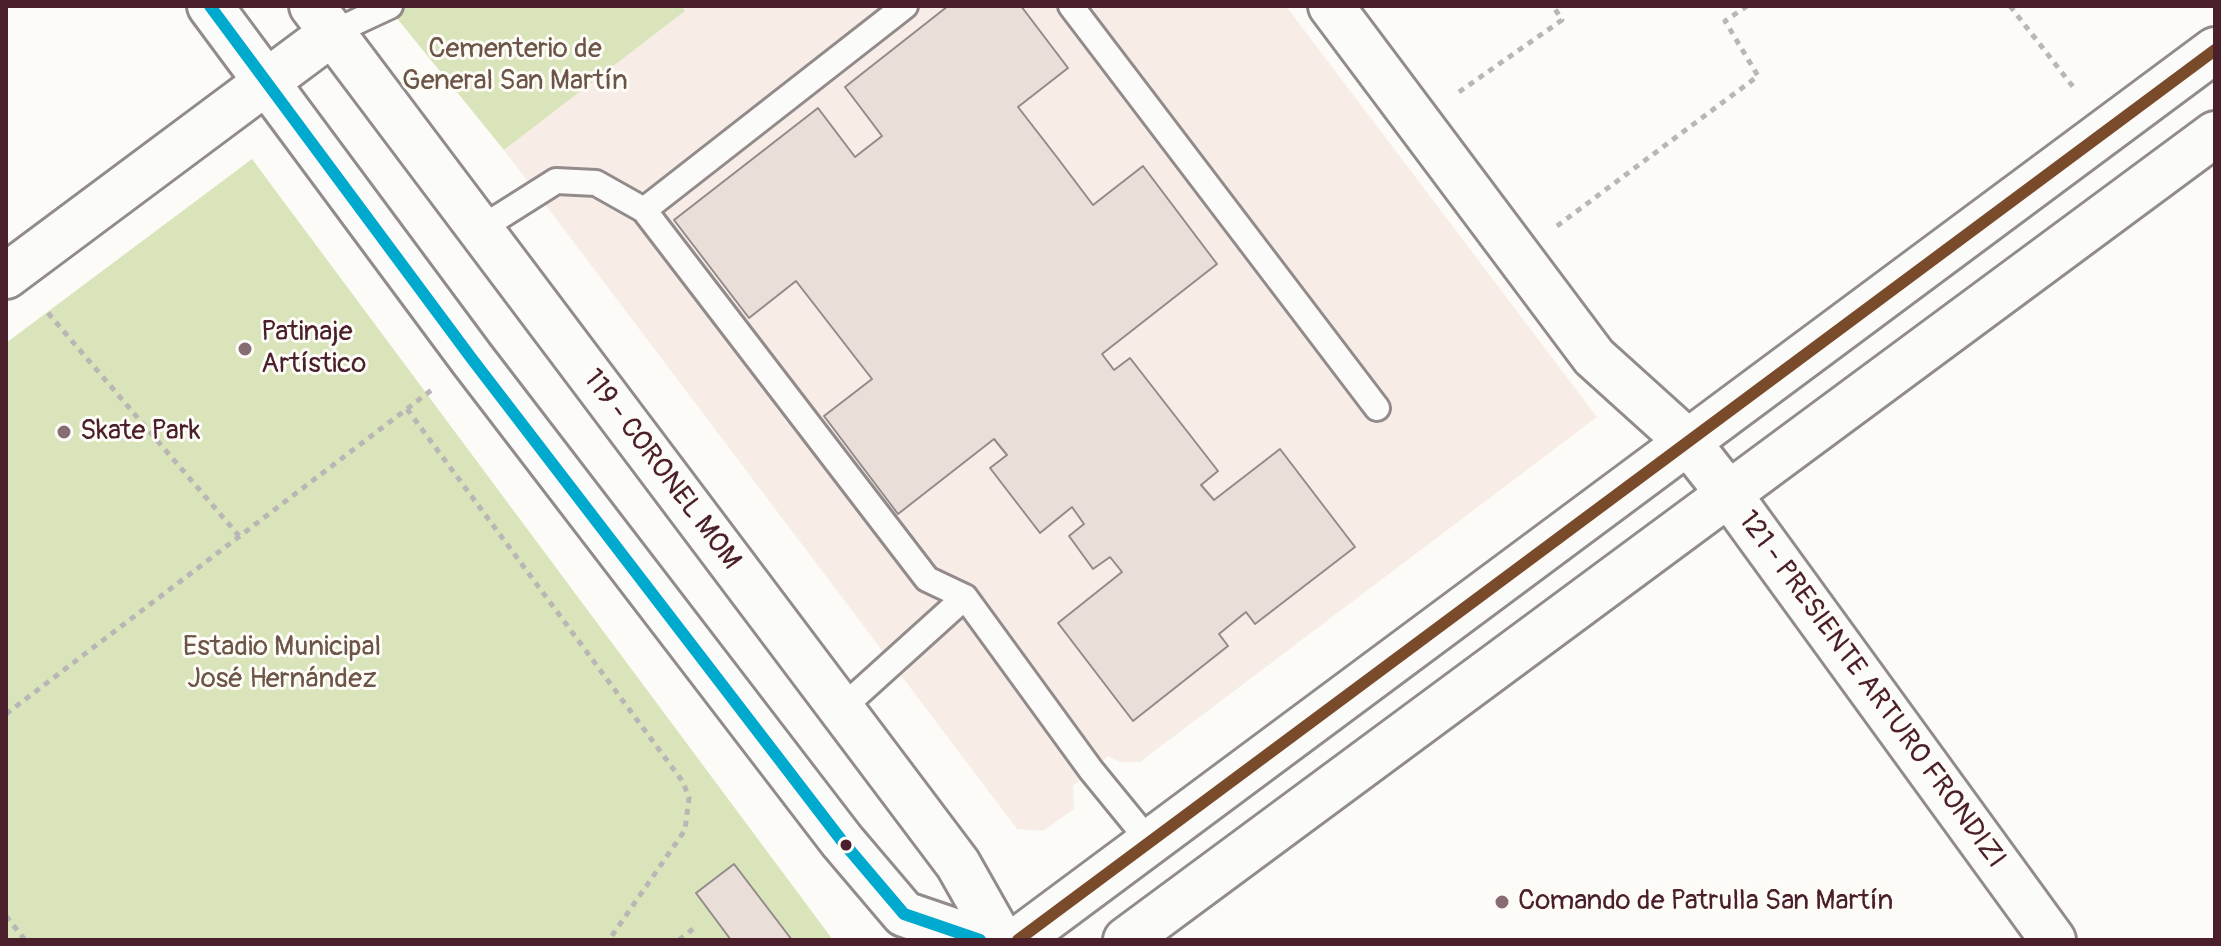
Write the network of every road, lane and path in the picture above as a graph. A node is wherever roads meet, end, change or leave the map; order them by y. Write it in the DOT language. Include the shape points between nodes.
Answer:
graph roads {
  1 [pos="210,6"];
  2 [pos="390,6"];
  3 [pos="905,6"];
  4 [pos="1071,6"];
  5 [pos="1331,6"];
  6 [pos="1553,6"];
  7 [pos="1747,6"];
  8 [pos="2010,6"];
  9 [pos="322,20"];
  10 [pos="2215,50"];
  11 [pos="266,81"];
  12 [pos="2074,88"];
  13 [pos="1417,121"];
  14 [pos="2215,134"];
  15 [pos="644,210"];
  16 [pos="480,229"];
  17 [pos="1517,255"];
  18 [pos="6,276"];
  19 [pos="48,313"];
  20 [pos="472,359"];
  21 [pos="1377,408"];
  22 [pos="407,409"];
  23 [pos="1687,441"];
  24 [pos="1728,493"];
  25 [pos="239,536"];
  26 [pos="965,597"];
  27 [pos="841,709"];
  28 [pos="6,714"];
  29 [pos="1149,841"];
  30 [pos="6,916"];
  31 [pos="693,929"];
  32 [pos="25,940"];
  33 [pos="609,940"];
  34 [pos="679,940"];
  35 [pos="980,940"];
  36 [pos="1001,940"];
  37 [pos="1018,940"];
  38 [pos="1126,940"];
  39 [pos="2053,940"];
  1 -- 11 [label="main road"];
  2 -- 9 [label="lane"];
  3 -- 15 [label="lane"];
  4 -- 21 [label="lane"];
  5 -- 13 [label="main road, 121 - PRESIENTE ARTURO FRONDIZI"];
  6 -- 13 [label="path" via="1562,20"];
  7 -- 17 [label="path" via="1725,21 1758,76"];
  8 -- 12 [label="path"];
  9 -- 11 [label="main road"];
  9 -- 16 [label="main road, 119 - CORONEL MOM"];
  10 -- 23 [label="main road"];
  11 -- 18 [label="main road"];
  11 -- 20 [label="main road"];
  13 -- 17 [label="main road, 121 - PRESIENTE ARTURO FRONDIZI"];
  14 -- 24 [label="main road"];
  15 -- 16 [label="lane" via="596,183 556,181"];
  15 -- 26 [label="lane" via="927,579"];
  16 -- 27 [label="main road, 119 - CORONEL MOM"];
  17 -- 23 [label="main road, 121 - PRESIENTE ARTURO FRONDIZI" via="1594,357"];
  19 -- 25 [label="path"];
  20 -- 22 [label="path"];
  20 -- 35 [label="main road" via="842,841 904,914"];
  22 -- 25 [label="path"];
  22 -- 33 [label="path" via="671,765 689,798 685,830"];
  23 -- 24 [label="main road, 121 - PRESIENTE ARTURO FRONDIZI"];
  23 -- 29 [label="main road"];
  24 -- 38 [label="main road"];
  24 -- 39 [label="main road, 121 - PRESIENTE ARTURO FRONDIZI"];
  25 -- 28 [label="path"];
  26 -- 27 [label="lane"];
  26 -- 29 [label="lane"];
  27 -- 36 [label="main road, 119 - CORONEL MOM" via="958,864"];
  29 -- 37 [label="main road"];
  30 -- 32 [label="path"];
  31 -- 34 [label="path"];
}
